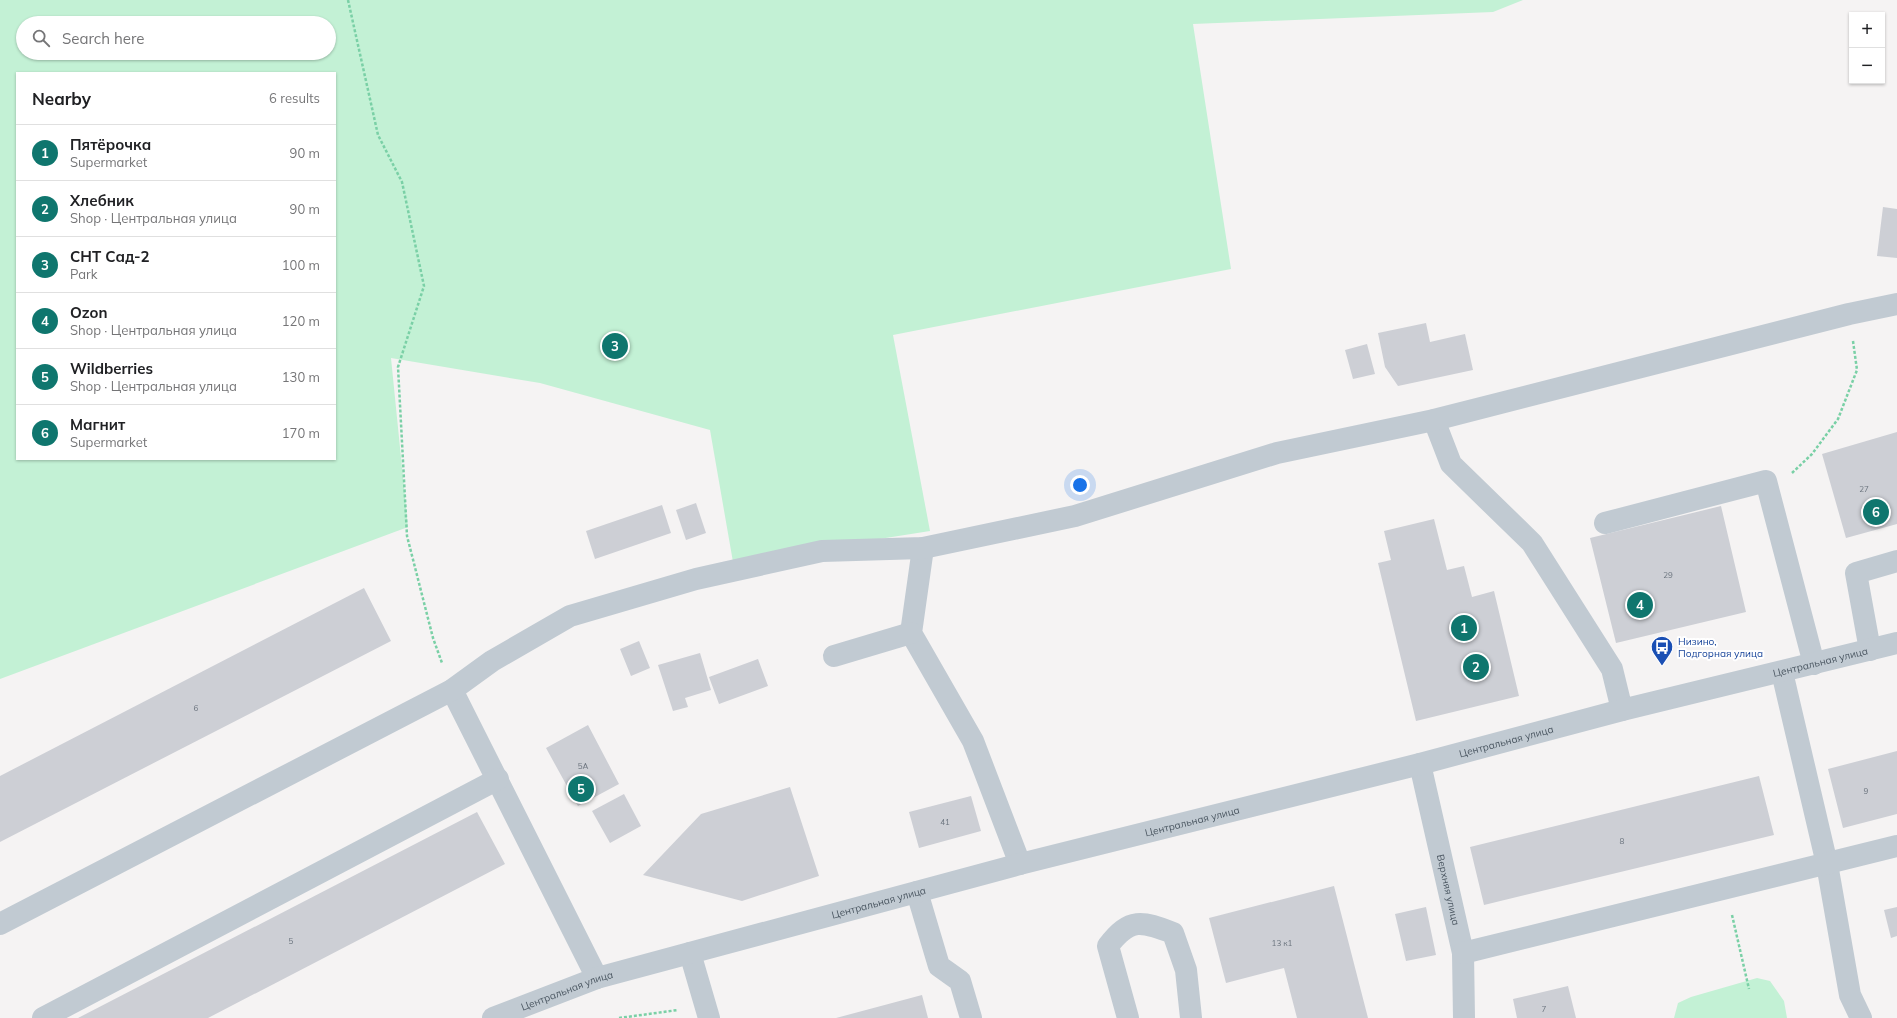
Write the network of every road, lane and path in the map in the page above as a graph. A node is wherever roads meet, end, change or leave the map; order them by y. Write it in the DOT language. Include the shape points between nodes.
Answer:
graph roads {
  1 [pos="348,0"];
  2 [pos="1897,304"];
  3 [pos="1849,314"];
  4 [pos="1434,420"];
  5 [pos="1770,494"];
  6 [pos="1605,523"];
  7 [pos="923,548"];
  8 [pos="1897,561"];
  9 [pos="911,633"];
  10 [pos="1897,643"];
  11 [pos="1870,650"];
  12 [pos="834,656"];
  13 [pos="1814,664"];
  14 [pos="1782,672"];
  15 [pos="452,690"];
  16 [pos="1622,710"];
  17 [pos="1420,764"];
  18 [pos="498,779"];
  19 [pos="1897,846"];
  20 [pos="1020,864"];
  21 [pos="1827,864"];
  22 [pos="1726,888"];
  23 [pos="917,892"];
  24 [pos="0,924"];
  25 [pos="690,953"];
  26 [pos="1463,953"];
  27 [pos="597,978"];
  28 [pos="1749,989"];
  29 [pos="708,1013"];
  30 [pos="43,1018"];
  31 [pos="493,1018"];
  32 [pos="619,1018"];
  33 [pos="971,1018"];
  34 [pos="1128,1018"];
  35 [pos="1191,1018"];
  36 [pos="1464,1018"];
  37 [pos="1861,1018"];
  1 -- 15 [label="path" via="378,135 402,182 424,286 398,367 407,536 433,638"];
  2 -- 3 [label="street"];
  3 -- 4 [label="street"];
  3 -- 5 [label="path" via="1857,370 1838,419 1812,454"];
  4 -- 7 [label="street" via="1277,453 1075,516"];
  4 -- 16 [label="street" via="1452,464 1532,543 1612,669"];
  5 -- 6 [label="street" via="1766,481"];
  5 -- 13 [label="street"];
  7 -- 9 [label="street"];
  7 -- 15 [label="street" via="822,551 696,578 570,616 492,661"];
  8 -- 11 [label="street" via="1856,573"];
  9 -- 12 [label="street"];
  9 -- 20 [label="street" via="973,741"];
  10 -- 11 [label="street, Центральная улица"];
  11 -- 13 [label="street, Центральная улица"];
  13 -- 14 [label="street, Центральная улица"];
  14 -- 16 [label="street, Центральная улица"];
  14 -- 21 [label="street"];
  15 -- 18 [label="street"];
  15 -- 24 [label="street"];
  16 -- 17 [label="street, Центральная улица"];
  17 -- 20 [label="street, Центральная улица"];
  17 -- 26 [label="street, Верхняя улица"];
  18 -- 27 [label="street"];
  18 -- 30 [label="street"];
  19 -- 21 [label="street"];
  20 -- 23 [label="street, Центральная улица"];
  21 -- 22 [label="street"];
  21 -- 37 [label="street" via="1850,995"];
  22 -- 26 [label="street"];
  22 -- 28 [label="path"];
  23 -- 25 [label="street, Центральная улица"];
  23 -- 33 [label="street" via="939,966 960,981"];
  25 -- 27 [label="street, Центральная улица"];
  25 -- 29 [label="street"];
  26 -- 36 [label="street, Верхняя улица"];
  27 -- 31 [label="street, Центральная улица"];
  29 -- 32 [label="path"];
  34 -- 35 [label="street" via="1108,946 1119,932 1131,924 1151,924 1173,933 1186,970"];
}
